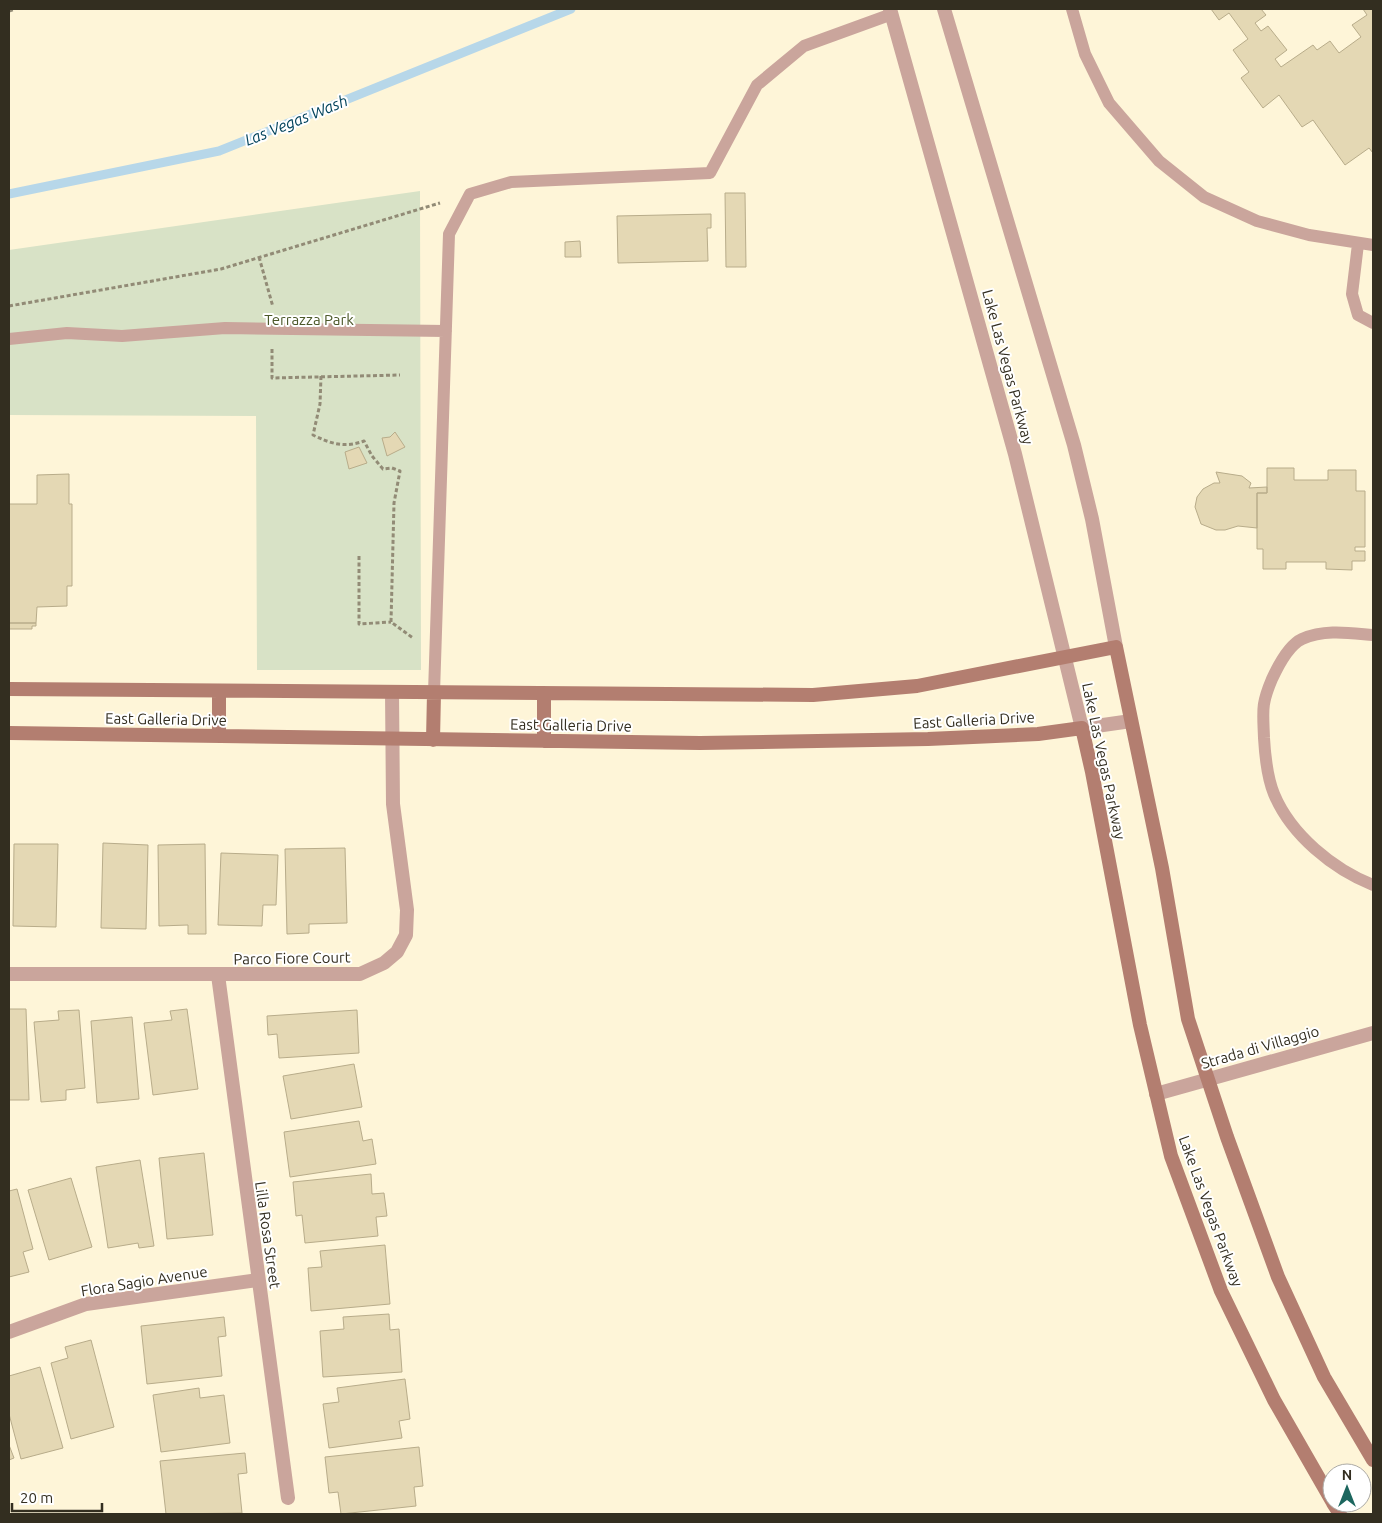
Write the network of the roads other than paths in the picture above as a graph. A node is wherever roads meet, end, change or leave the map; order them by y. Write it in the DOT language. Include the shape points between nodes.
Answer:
graph roads {
  1 [pos="944,9"];
  2 [pos="1072,9"];
  3 [pos="891,12"];
  4 [pos="1358,244"];
  5 [pos="1373,245"];
  6 [pos="1373,323"];
  7 [pos="446,331"];
  8 [pos="9,339"];
  9 [pos="1373,634"];
  10 [pos="1116,647"];
  11 [pos="1064,659"];
  12 [pos="9,689"];
  13 [pos="219,691"];
  14 [pos="392,692"];
  15 [pos="434,693"];
  16 [pos="544,693"];
  17 [pos="1131,721"];
  18 [pos="1082,728"];
  19 [pos="9,734"];
  20 [pos="219,736"];
  21 [pos="392,739"];
  22 [pos="433,740"];
  23 [pos="544,741"];
  24 [pos="1373,885"];
  25 [pos="9,974"];
  26 [pos="218,975"];
  27 [pos="1373,1033"];
  28 [pos="1208,1079"];
  29 [pos="1156,1094"];
  30 [pos="258,1280"];
  31 [pos="9,1332"];
  32 [pos="1373,1460"];
  33 [pos="1322,1484"];
  34 [pos="288,1498"];
  1 -- 10 [label="street" via="1074,445 1092,519"];
  2 -- 4 [label="lane" via="1085,54 1109,103 1159,161 1204,197 1257,221"];
  3 -- 7 [label="lane" via="804,46 757,85 710,173 511,182 470,194 449,234"];
  3 -- 11 [label="street, Lake Las Vegas Parkway" via="1015,454"];
  4 -- 5 [label="lane"];
  4 -- 6 [label="lane" via="1352,294 1358,315"];
  7 -- 8 [label="lane" via="225,328 122,336 67,333"];
  7 -- 15 [label="lane"];
  9 -- 24 [label="lane" via="1324,632 1300,640 1279,664 1262,701 1265,754 1274,794 1294,827 1322,855"];
  10 -- 11 [label="main road, East Galleria Drive"];
  10 -- 17 [label="main road"];
  11 -- 16 [label="main road, East Galleria Drive" via="918,686 813,695"];
  11 -- 18 [label="street, Lake Las Vegas Parkway"];
  12 -- 13 [label="main road, East Galleria Drive"];
  13 -- 14 [label="main road, East Galleria Drive"];
  13 -- 20 [label="main road"];
  14 -- 15 [label="main road, East Galleria Drive"];
  14 -- 21 [label="street, Parco Fiore Court"];
  15 -- 16 [label="main road, East Galleria Drive"];
  15 -- 22 [label="main road"];
  16 -- 23 [label="main road"];
  17 -- 18 [label="street, East Galleria Drive"];
  17 -- 28 [label="main road" via="1162,868 1188,1019"];
  18 -- 23 [label="main road, East Galleria Drive" via="1038,734 928,739 700,743"];
  18 -- 29 [label="main road, Lake Las Vegas Parkway"];
  19 -- 20 [label="main road, East Galleria Drive"];
  20 -- 21 [label="main road, East Galleria Drive"];
  21 -- 22 [label="main road, East Galleria Drive"];
  21 -- 26 [label="street, Parco Fiore Court" via="393,804 407,910 406,935 397,952 384,963 360,974"];
  22 -- 23 [label="main road, East Galleria Drive"];
  25 -- 26 [label="street, Parco Fiore Court"];
  26 -- 30 [label="street, Lilla Rosa Street"];
  27 -- 28 [label="street, Strada di Villaggio"];
  28 -- 29 [label="street, Strada di Villaggio"];
  28 -- 32 [label="main road" via="1278,1277 1324,1378"];
  29 -- 33 [label="main road, Lake Las Vegas Parkway" via="1171,1156 1221,1292 1274,1400"];
  30 -- 31 [label="street, Flora Sagio Avenue" via="86,1304"];
  30 -- 34 [label="street, Lilla Rosa Street"];
}
